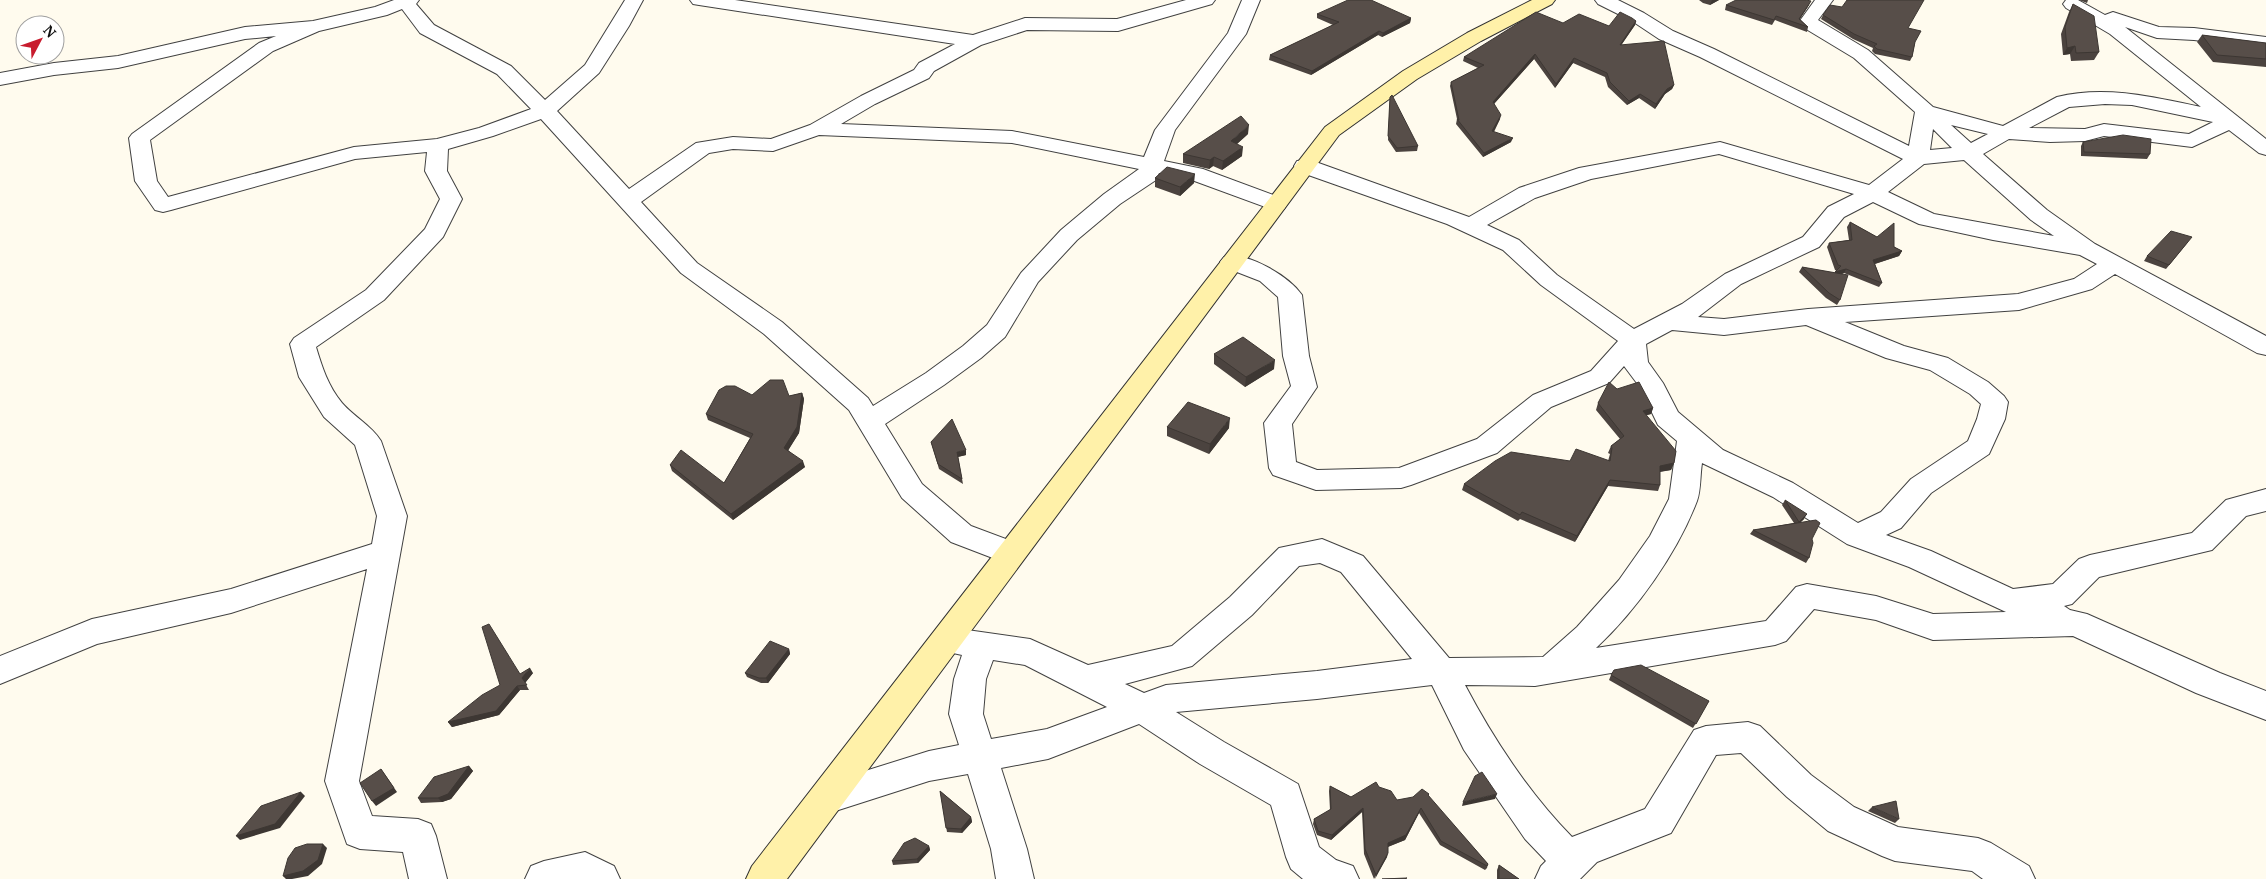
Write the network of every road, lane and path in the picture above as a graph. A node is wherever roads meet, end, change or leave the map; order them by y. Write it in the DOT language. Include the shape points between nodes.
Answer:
graph roads {
  1 [pos="634,0"];
  2 [pos="699,0"];
  3 [pos="1206,0"];
  4 [pos="1251,0"];
  5 [pos="1546,0"];
  6 [pos="1604,0"];
  7 [pos="1824,0"];
  8 [pos="407,1"];
  9 [pos="2068,2"];
  10 [pos="313,27"];
  11 [pos="974,41"];
  12 [pos="2266,44"];
  13 [pos="0,79"];
  14 [pos="545,111"];
  15 [pos="1925,111"];
  16 [pos="2229,120"];
  17 [pos="817,129"];
  18 [pos="2006,133"];
  19 [pos="438,145"];
  20 [pos="2266,149"];
  21 [pos="1969,153"];
  22 [pos="1918,158"];
  23 [pos="1151,166"];
  24 [pos="1305,166"];
  25 [pos="1873,193"];
  26 [pos="627,201"];
  27 [pos="1276,204"];
  28 [pos="1469,226"];
  29 [pos="2087,249"];
  30 [pos="1232,262"];
  31 [pos="2114,264"];
  32 [pos="1808,317"];
  33 [pos="1670,322"];
  34 [pos="1633,340"];
  35 [pos="2266,347"];
  36 [pos="869,421"];
  37 [pos="1691,438"];
  38 [pos="2266,500"];
  39 [pos="1857,536"];
  40 [pos="384,552"];
  41 [pos="1012,553"];
  42 [pos="2010,601"];
  43 [pos="2076,623"];
  44 [pos="946,640"];
  45 [pos="982,645"];
  46 [pos="1552,669"];
  47 [pos="0,670"];
  48 [pos="1442,672"];
  49 [pos="1084,680"];
  50 [pos="2266,706"];
  51 [pos="1142,708"];
  52 [pos="978,757"];
  53 [pos="826,798"];
  54 [pos="1563,871"];
  55 [pos="428,879"];
  56 [pos="544,879"];
  57 [pos="601,879"];
  58 [pos="765,879"];
  59 [pos="1015,879"];
  60 [pos="1340,879"];
  61 [pos="2016,879"];
  1 -- 14 [label="street" via="592,69"];
  2 -- 11 [label="street"];
  3 -- 11 [label="street" via="1118,25 1025,24"];
  4 -- 23 [label="street" via="1237,34 1165,130"];
  5 -- 24 [label="main road" via="1410,75 1332,131"];
  6 -- 22 [label="street" via="1666,35"];
  7 -- 15 [label="street" via="1808,22 1861,54"];
  8 -- 10 [label="street" via="381,11"];
  8 -- 14 [label="street" via="427,29 504,70"];
  9 -- 12 [label="street" via="2157,32"];
  9 -- 16 [label="street" via="2117,30"];
  10 -- 13 [label="street" via="245,33 118,62"];
  10 -- 19 [label="street" via="266,47 139,138 146,182 163,205 354,153"];
  11 -- 17 [label="street" via="926,68 922,74"];
  14 -- 19 [label="street"];
  14 -- 26 [label="street"];
  15 -- 18 [label="street"];
  15 -- 21 [label="street"];
  15 -- 22 [label="street"];
  16 -- 18 [label="street" via="2192,141 2104,130 2085,135"];
  16 -- 18 [label="street" via="2132,99 2105,98 2064,101"];
  16 -- 20 [label="street"];
  17 -- 23 [label="street" via="1012,136"];
  17 -- 26 [label="street" via="773,145 733,144 703,148"];
  18 -- 21 [label="street"];
  19 -- 40 [label="street" via="436,171 451,199 435,232 375,295 303,344 312,377 334,410 367,441 392,516"];
  21 -- 22 [label="street"];
  21 -- 29 [label="street" via="2039,215"];
  22 -- 25 [label="street"];
  23 -- 27 [label="street" via="1195,174"];
  23 -- 36 [label="street" via="1148,175 1068,235 1029,278 996,331 935,379"];
  24 -- 27 [label="main road"];
  24 -- 28 [label="street"];
  25 -- 28 [label="street" via="1720,148 1587,173 1527,193"];
  25 -- 29 [label="street" via="1927,219"];
  25 -- 33 [label="street" via="1836,212 1811,242 1733,279"];
  26 -- 36 [label="street" via="689,268 773,328 858,404"];
  27 -- 30 [label="main road"];
  28 -- 34 [label="street" via="1511,245 1549,280"];
  29 -- 31 [label="street"];
  30 -- 34 [label="street" via="1268,276 1290,295 1296,356 1304,386 1278,423 1283,468 1316,480 1401,478 1487,446 1542,402 1600,377"];
  30 -- 41 [label="main road"];
  31 -- 32 [label="street" via="2083,284 2019,302"];
  31 -- 35 [label="street"];
  32 -- 33 [label="street" via="1724,327"];
  32 -- 39 [label="street" via="1895,352 1939,364 1979,388 1995,402 1979,447 1921,486 1891,520"];
  33 -- 34 [label="street"];
  34 -- 37 [label="street" via="1635,363 1650,383 1668,418"];
  36 -- 41 [label="street" via="912,491 961,534"];
  37 -- 39 [label="street" via="1713,457 1783,490"];
  37 -- 46 [label="street" via="1684,499 1662,542 1630,588 1588,636"];
  38 -- 42 [label="street" via="2236,508 2200,542 2090,567 2061,595"];
  39 -- 42 [label="street" via="1920,559"];
  40 -- 47 [label="street" via="231,601 92,632"];
  40 -- 55 [label="street" via="342,781 360,832 418,836"];
  41 -- 44 [label="main road"];
  42 -- 43 [label="street"];
  43 -- 46 [label="street" via="1933,626 1876,608 1808,596 1775,632"];
  43 -- 50 [label="street"];
  44 -- 45 [label="street"];
  44 -- 53 [label="main road"];
  45 -- 49 [label="street" via="1030,652"];
  45 -- 52 [label="street" via="970,679 966,714"];
  46 -- 48 [label="street" via="1535,672"];
  48 -- 49 [label="street" via="1352,564 1322,551 1290,556 1242,606 1181,657"];
  48 -- 51 [label="street" via="1166,699"];
  48 -- 54 [label="street" via="1476,739 1538,827"];
  49 -- 51 [label="street"];
  51 -- 52 [label="street" via="1048,744"];
  51 -- 60 [label="street" via="1286,795 1304,857 1327,876"];
  52 -- 53 [label="street" via="929,766"];
  52 -- 59 [label="street" via="1009,849"];
  53 -- 58 [label="main road"];
  54 -- 61 [label="street" via="1584,850 1658,820 1706,741 1748,737 1799,786 1841,819 1895,844 1978,855"];
  56 -- 57 [label="street" via="586,870"];
}
